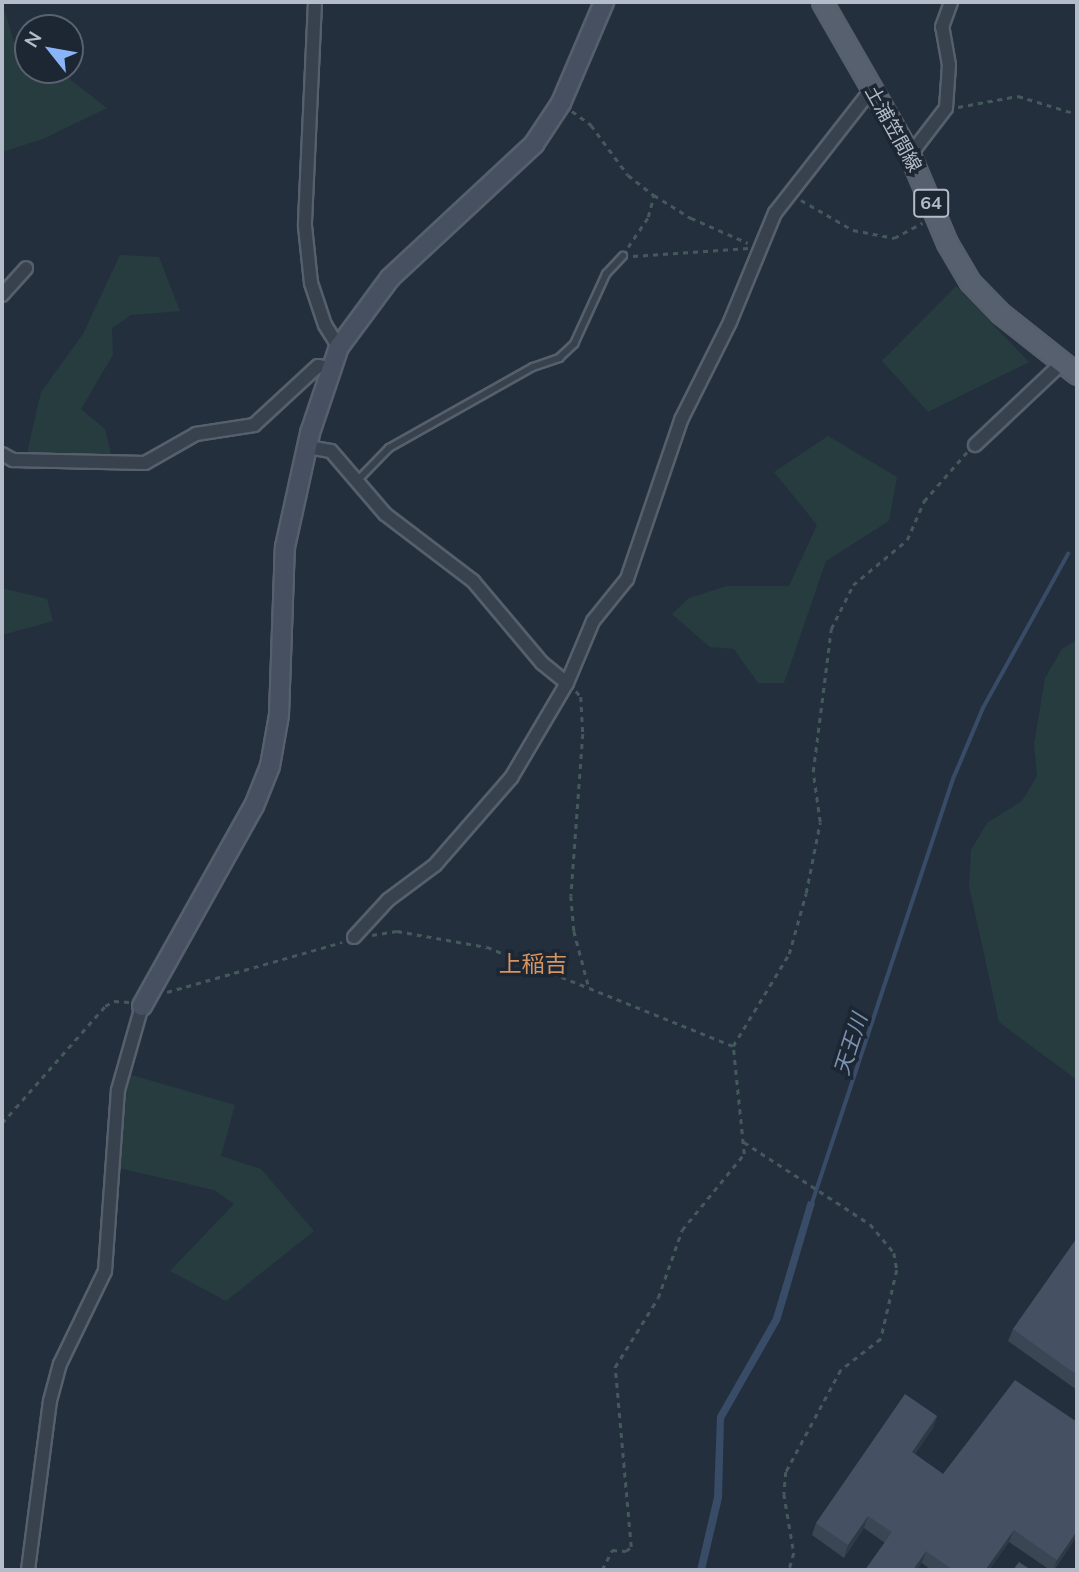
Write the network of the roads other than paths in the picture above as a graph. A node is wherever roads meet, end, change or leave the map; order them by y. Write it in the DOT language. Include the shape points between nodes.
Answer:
graph roads {
  1 [pos="315,2"];
  2 [pos="604,2"];
  3 [pos="822,2"];
  4 [pos="951,2"];
  5 [pos="871,90"];
  6 [pos="909,155"];
  7 [pos="623,256"];
  8 [pos="26,268"];
  9 [pos="2,295"];
  10 [pos="339,347"];
  11 [pos="330,368"];
  12 [pos="1070,368"];
  13 [pos="975,445"];
  14 [pos="308,447"];
  15 [pos="2,454"];
  16 [pos="357,481"];
  17 [pos="567,683"];
  18 [pos="354,937"];
  19 [pos="142,1006"];
  20 [pos="28,1570"];
  1 -- 10 [label="street" via="314,114 304,175 305,226 310,284 325,326"];
  2 -- 10 [label="street" via="561,103 516,163 390,278"];
  3 -- 5 [label="main road, 土浦笠間線 / 64"];
  4 -- 6 [label="street" via="942,27 949,65 946,108"];
  5 -- 6 [label="main road, 土浦笠間線 / 64"];
  5 -- 17 [label="street" via="789,194 758,247 730,322 681,420 627,579 593,621"];
  6 -- 12 [label="main road, 土浦笠間線 / 64" via="970,282 1000,313"];
  7 -- 16 [label="lane" via="606,274 574,344 559,358 533,367 389,448"];
  8 -- 9 [label="street"];
  10 -- 11 [label="street"];
  11 -- 14 [label="street"];
  11 -- 15 [label="street" via="318,366 254,425 196,433 145,463 13,460"];
  12 -- 13 [label="street"];
  14 -- 16 [label="street" via="331,451"];
  14 -- 19 [label="street" via="285,547 279,715 270,766 254,806"];
  16 -- 17 [label="street" via="385,514 473,581 542,663"];
  17 -- 18 [label="street" via="511,778 435,865 388,900"];
  19 -- 20 [label="street" via="118,1090 105,1271 60,1363 50,1401"];
}
